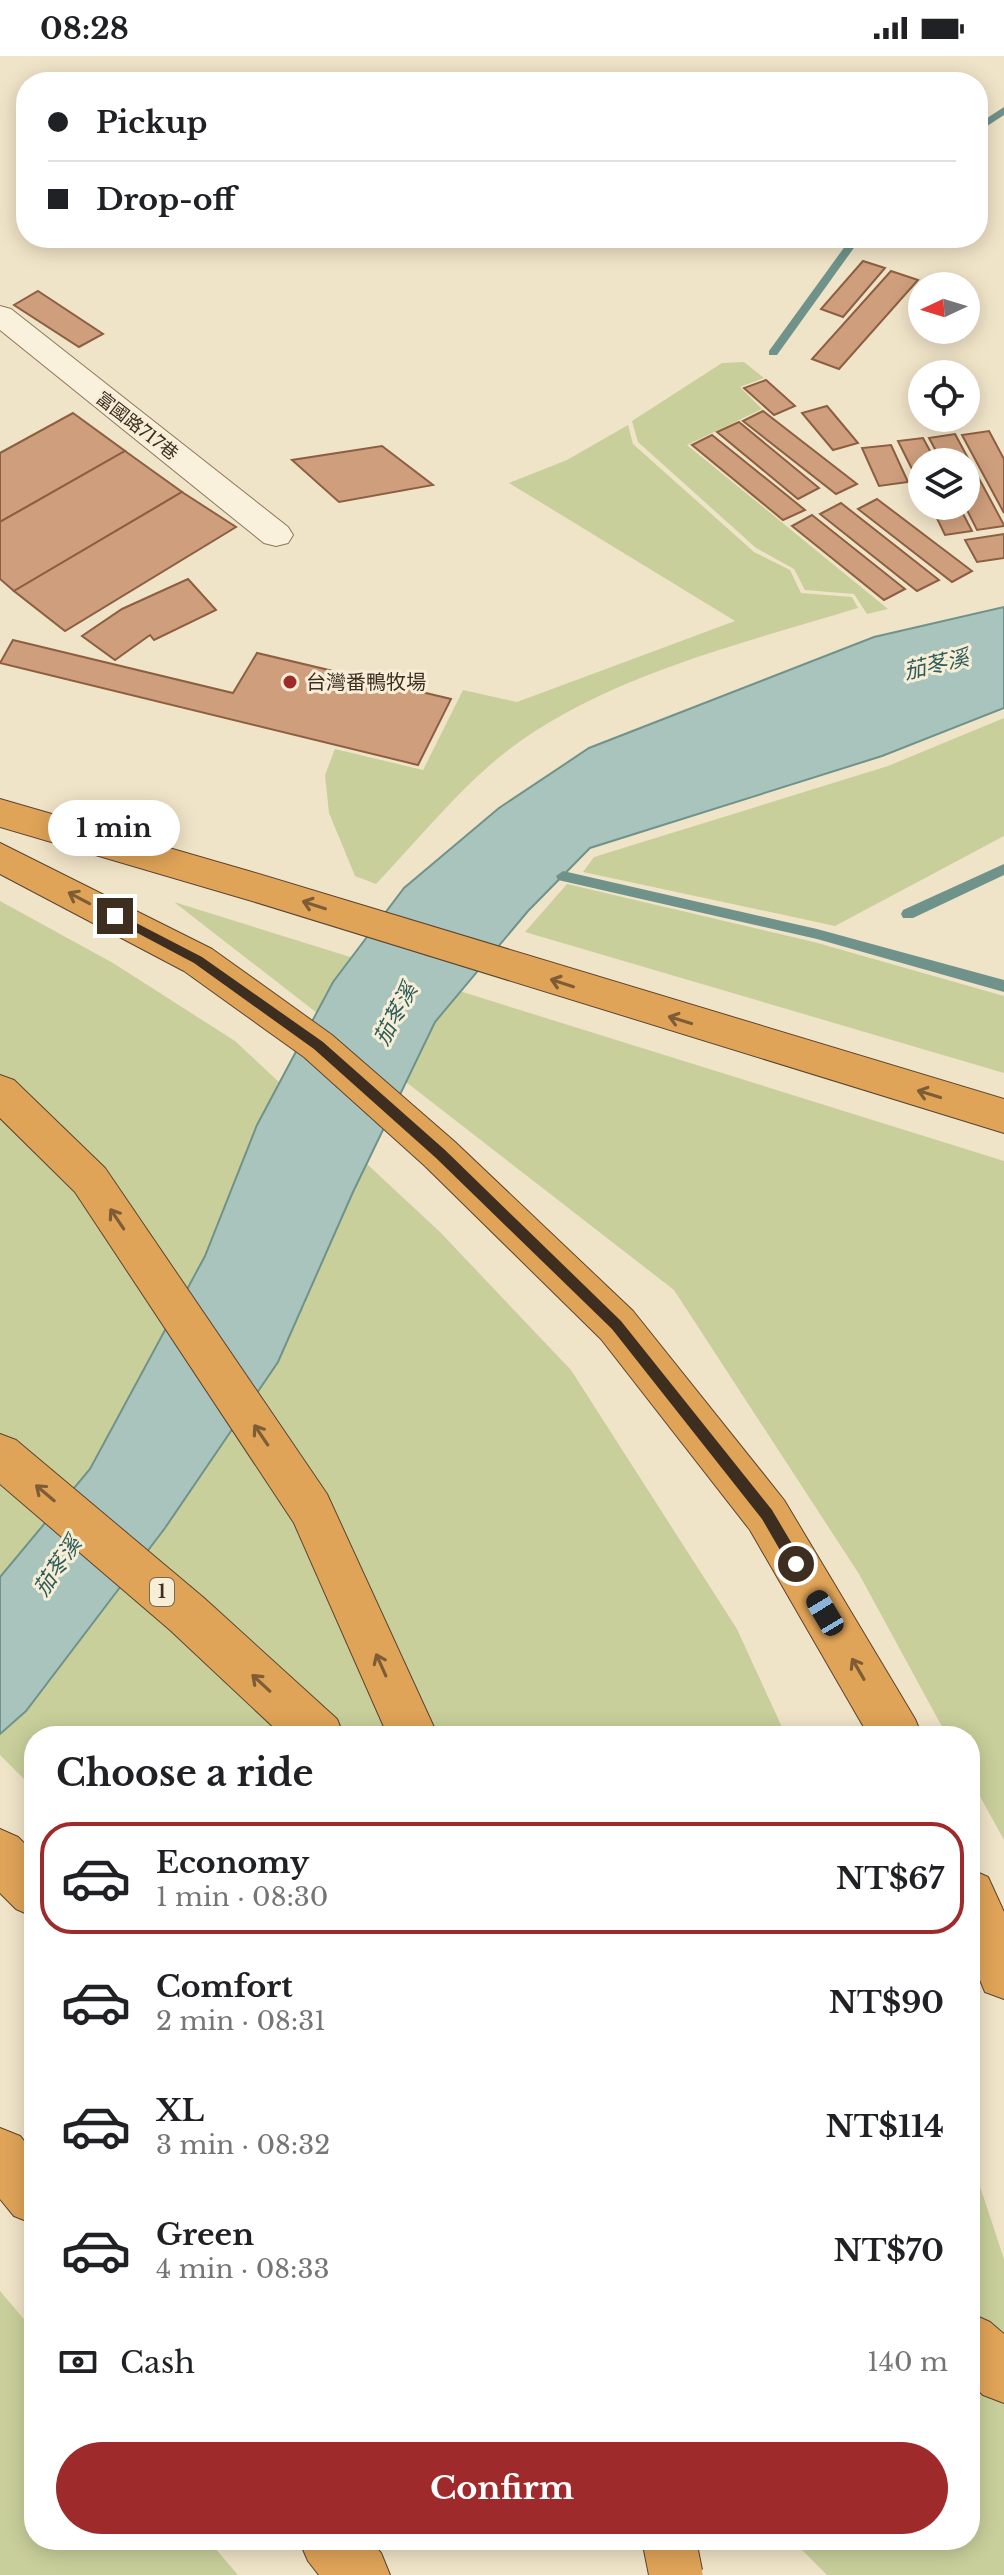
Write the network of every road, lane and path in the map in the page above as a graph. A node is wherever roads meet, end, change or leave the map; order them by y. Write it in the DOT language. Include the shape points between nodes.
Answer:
graph roads {
  1 [pos="0,315"];
  2 [pos="276,535"];
  3 [pos="0,813"];
  4 [pos="0,857"];
  5 [pos="0,1092"];
  6 [pos="1004,1116"];
  7 [pos="0,1455"];
  8 [pos="308,1726"];
  9 [pos="409,1726"];
  10 [pos="891,1726"];
  11 [pos="0,1855"];
  12 [pos="24,1880"];
  13 [pos="980,1918"];
  14 [pos="1004,1973"];
  15 [pos="0,2156"];
  16 [pos="24,2184"];
  17 [pos="980,2351"];
  18 [pos="1004,2374"];
  19 [pos="338,2550"];
  20 [pos="660,2550"];
  21 [pos="671,2550"];
  22 [pos="359,2575"];
  23 [pos="676,2575"];
  24 [pos="684,2575"];
  1 -- 2 [label="lane, 富國路717巷"];
  6 -- 3 [label="highway, one-way" via="217,874"];
  10 -- 4 [label="highway, one-way" via="758,1503 617,1325 440,1154 318,1046 198,960"];
  9 -- 5 [label="highway, one-way" via="311,1509 90,1180"];
  8 -- 7 [label="highway, 1, one-way" via="187,1614"];
  11 -- 12 [label="highway"];
  13 -- 14 [label="highway"];
  15 -- 16 [label="highway"];
  17 -- 18 [label="highway"];
  19 -- 22 [label="highway"];
  20 -- 24 [label="highway"];
  21 -- 23 [label="highway, bridge"];
}
